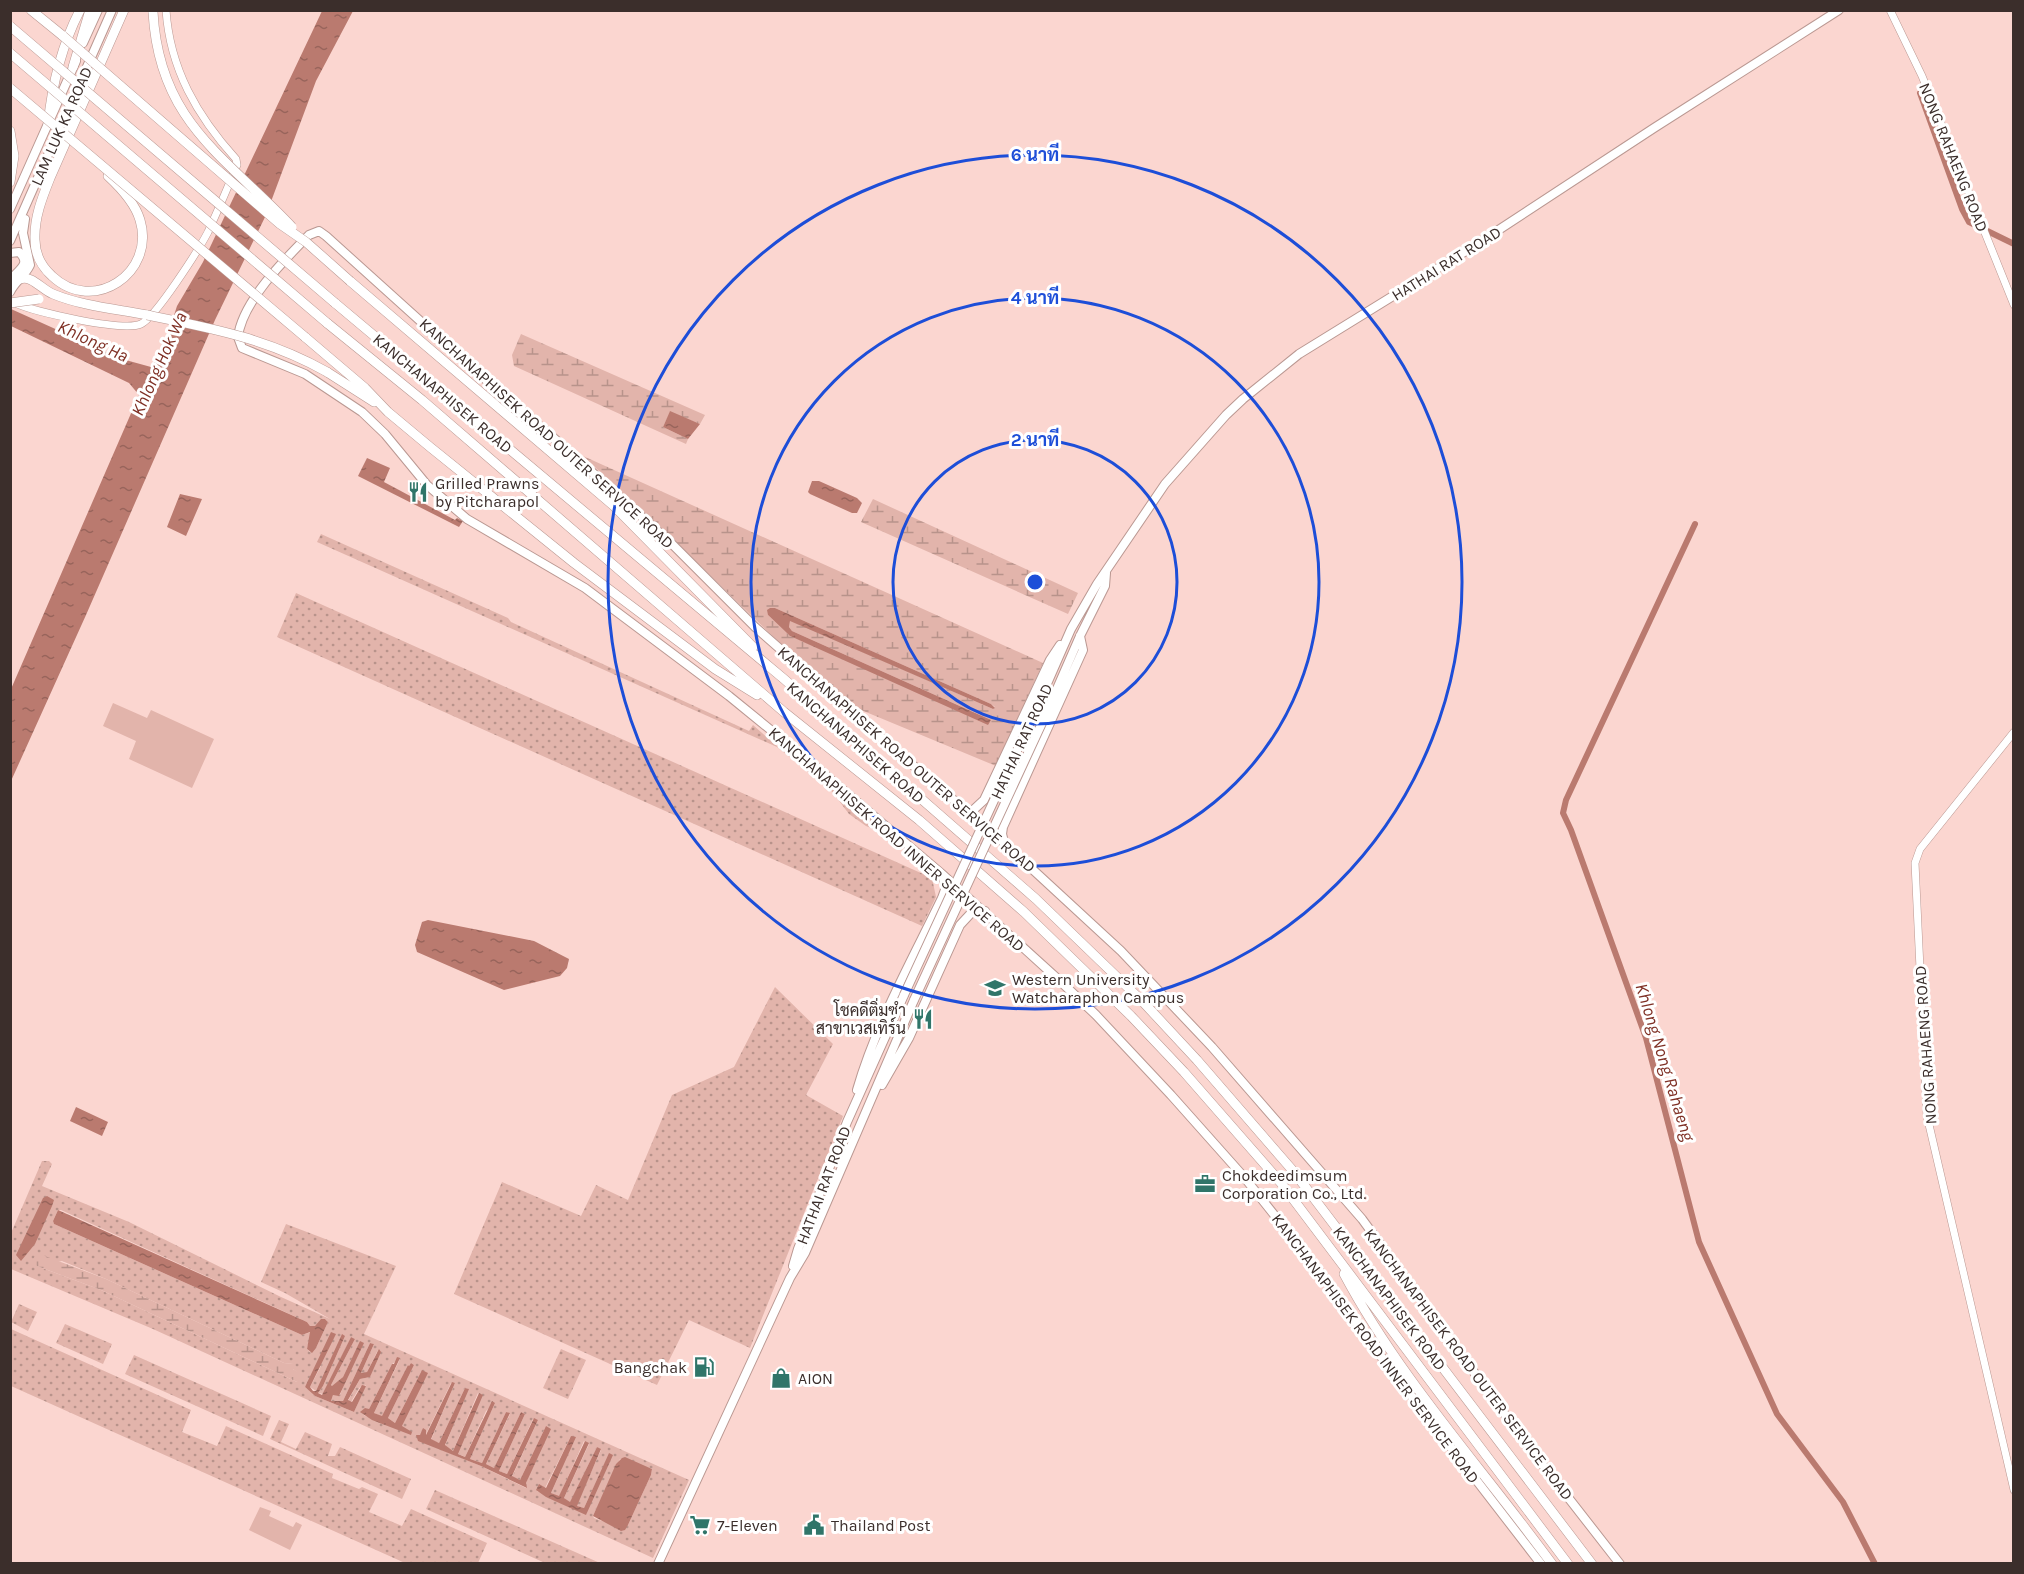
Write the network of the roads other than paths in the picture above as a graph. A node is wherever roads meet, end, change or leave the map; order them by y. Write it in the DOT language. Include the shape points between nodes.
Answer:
graph roads {
  1 [pos="31,10"];
  2 [pos="38,10"];
  3 [pos="80,10"];
  4 [pos="112,10"];
  5 [pos="117,10"];
  6 [pos="124,10"];
  7 [pos="166,10"];
  8 [pos="1839,10"];
  9 [pos="1890,10"];
  10 [pos="153,11"];
  11 [pos="95,12"];
  12 [pos="10,26"];
  13 [pos="63,36"];
  14 [pos="10,53"];
  15 [pos="73,67"];
  16 [pos="10,88"];
  17 [pos="48,125"];
  18 [pos="10,131"];
  19 [pos="83,151"];
  20 [pos="60,155"];
  21 [pos="10,182"];
  22 [pos="29,198"];
  23 [pos="10,208"];
  24 [pos="319,231"];
  25 [pos="10,241"];
  26 [pos="306,242"];
  27 [pos="10,253"];
  28 [pos="15,279"];
  29 [pos="11,291"];
  30 [pos="12,302"];
  31 [pos="96,305"];
  32 [pos="2013,305"];
  33 [pos="388,412"];
  34 [pos="1106,573"];
  35 [pos="1071,629"];
  36 [pos="1080,636"];
  37 [pos="784,679"];
  38 [pos="784,712"];
  39 [pos="2013,732"];
  40 [pos="989,790"];
  41 [pos="1014,803"];
  42 [pos="970,813"];
  43 [pos="1005,843"];
  44 [pos="942,874"];
  45 [pos="985,911"];
  46 [pos="847,1122"];
  47 [pos="859,1128"];
  48 [pos="1330,1248"];
  49 [pos="790,1278"];
  50 [pos="1507,1483"];
  51 [pos="2013,1490"];
  52 [pos="1532,1539"];
  53 [pos="658,1563"];
  54 [pos="1541,1563"];
  55 [pos="1552,1563"];
  56 [pos="1569,1563"];
  57 [pos="1592,1563"];
  58 [pos="1620,1563"];
  1 -- 13 [label="highway"];
  2 -- 13 [label="highway"];
  3 -- 17 [label="highway" via="51,92"];
  4 -- 22 [label="main road, LAM LUK KA ROAD"];
  5 -- 20 [label="highway"];
  6 -- 20 [label="highway"];
  7 -- 30 [label="street" via="172,50 187,92 236,159 237,165 207,234 168,294 140,324 127,326 61,316"];
  8 -- 34 [label="main road, HATHAI RAT ROAD" via="1284,365 1226,415 1172,477"];
  9 -- 32 [label="street, NONG RAHAENG ROAD" via="1924,81"];
  10 -- 26 [label="highway, bridge" via="165,73 196,132"];
  11 -- 15 [label="highway"];
  12 -- 37 [label="highway, KANCHANAPHISEK ROAD, bridge"];
  13 -- 26 [label="highway, bridge"];
  14 -- 38 [label="highway, KANCHANAPHISEK ROAD, bridge"];
  15 -- 17 [label="main road, LAM LUK KA ROAD"];
  16 -- 19 [label="highway, bridge"];
  17 -- 23 [label="main road, LAM LUK KA ROAD"];
  18 -- 21 [label="highway" via="14,156"];
  19 -- 20 [label="highway, bridge" via="123,191 142,228 142,244 133,269 112,286 96,291 77,291 58,282 44,268 36,250 39,205"];
  19 -- 33 [label="highway, bridge" via="365,388"];
  22 -- 25 [label="main road, LAM LUK KA ROAD"];
  22 -- 28 [label="main road" via="22,227 30,265"];
  24 -- 42 [label="main road, KANCHANAPHISEK ROAD OUTER SERVICE ROAD" via="674,545 755,627"];
  24 -- 44 [label="main road, KANCHANAPHISEK ROAD INNER SERVICE ROAD" via="309,235 249,307 239,328 243,348 305,374 362,412 427,485 466,519 585,588 671,652 815,766"];
  26 -- 37 [label="highway, bridge" via="614,506"];
  27 -- 28 [label="main road" via="20,252 25,261"];
  28 -- 29 [label="main road"];
  28 -- 31 [label="highway" via="28,278 53,294"];
  29 -- 30 [label="street"];
  30 -- 31 [label="highway, bridge" via="39,299"];
  31 -- 33 [label="highway, bridge" via="251,338 279,348 327,372"];
  33 -- 38 [label="highway" via="584,570 716,669"];
  34 -- 35 [label="main road, HATHAI RAT ROAD"];
  34 -- 36 [label="main road, HATHAI RAT ROAD" via="1105,586"];
  35 -- 40 [label="main road" via="1050,660"];
  35 -- 46 [label="main road, HATHAI RAT ROAD, bridge"];
  36 -- 41 [label="main road" via="1083,650"];
  36 -- 47 [label="main road, HATHAI RAT ROAD, bridge"];
  37 -- 57 [label="highway, KANCHANAPHISEK ROAD" via="1036,899 1197,1060 1294,1172"];
  38 -- 48 [label="highway, KANCHANAPHISEK ROAD" via="919,820 1092,977 1237,1131"];
  39 -- 51 [label="street, NONG RAHAENG ROAD" via="1920,849 1915,863 1927,1116"];
  40 -- 41 [label="main road" via="1000,805"];
  40 -- 42 [label="main road"];
  41 -- 43 [label="main road" via="1003,827"];
  42 -- 43 [label="main road, KANCHANAPHISEK ROAD OUTER SERVICE ROAD"];
  43 -- 58 [label="main road, KANCHANAPHISEK ROAD OUTER SERVICE ROAD" via="1121,951 1212,1047 1362,1220 1528,1446"];
  44 -- 45 [label="main road, KANCHANAPHISEK ROAD INNER SERVICE ROAD"];
  44 -- 46 [label="main road" via="942,898 863,1070"];
  45 -- 47 [label="main road" via="973,911 960,925 909,1038"];
  45 -- 54 [label="main road, KANCHANAPHISEK ROAD INNER SERVICE ROAD" via="1096,1015 1244,1177"];
  46 -- 49 [label="main road, HATHAI RAT ROAD"];
  47 -- 49 [label="main road, HATHAI RAT ROAD" via="805,1253"];
  48 -- 50 [label="highway, KANCHANAPHISEK ROAD"];
  48 -- 52 [label="highway" via="1393,1354"];
  49 -- 53 [label="main road, HATHAI RAT ROAD"];
  50 -- 52 [label="highway"];
  50 -- 56 [label="highway, KANCHANAPHISEK ROAD"];
  52 -- 55 [label="highway"];
}
